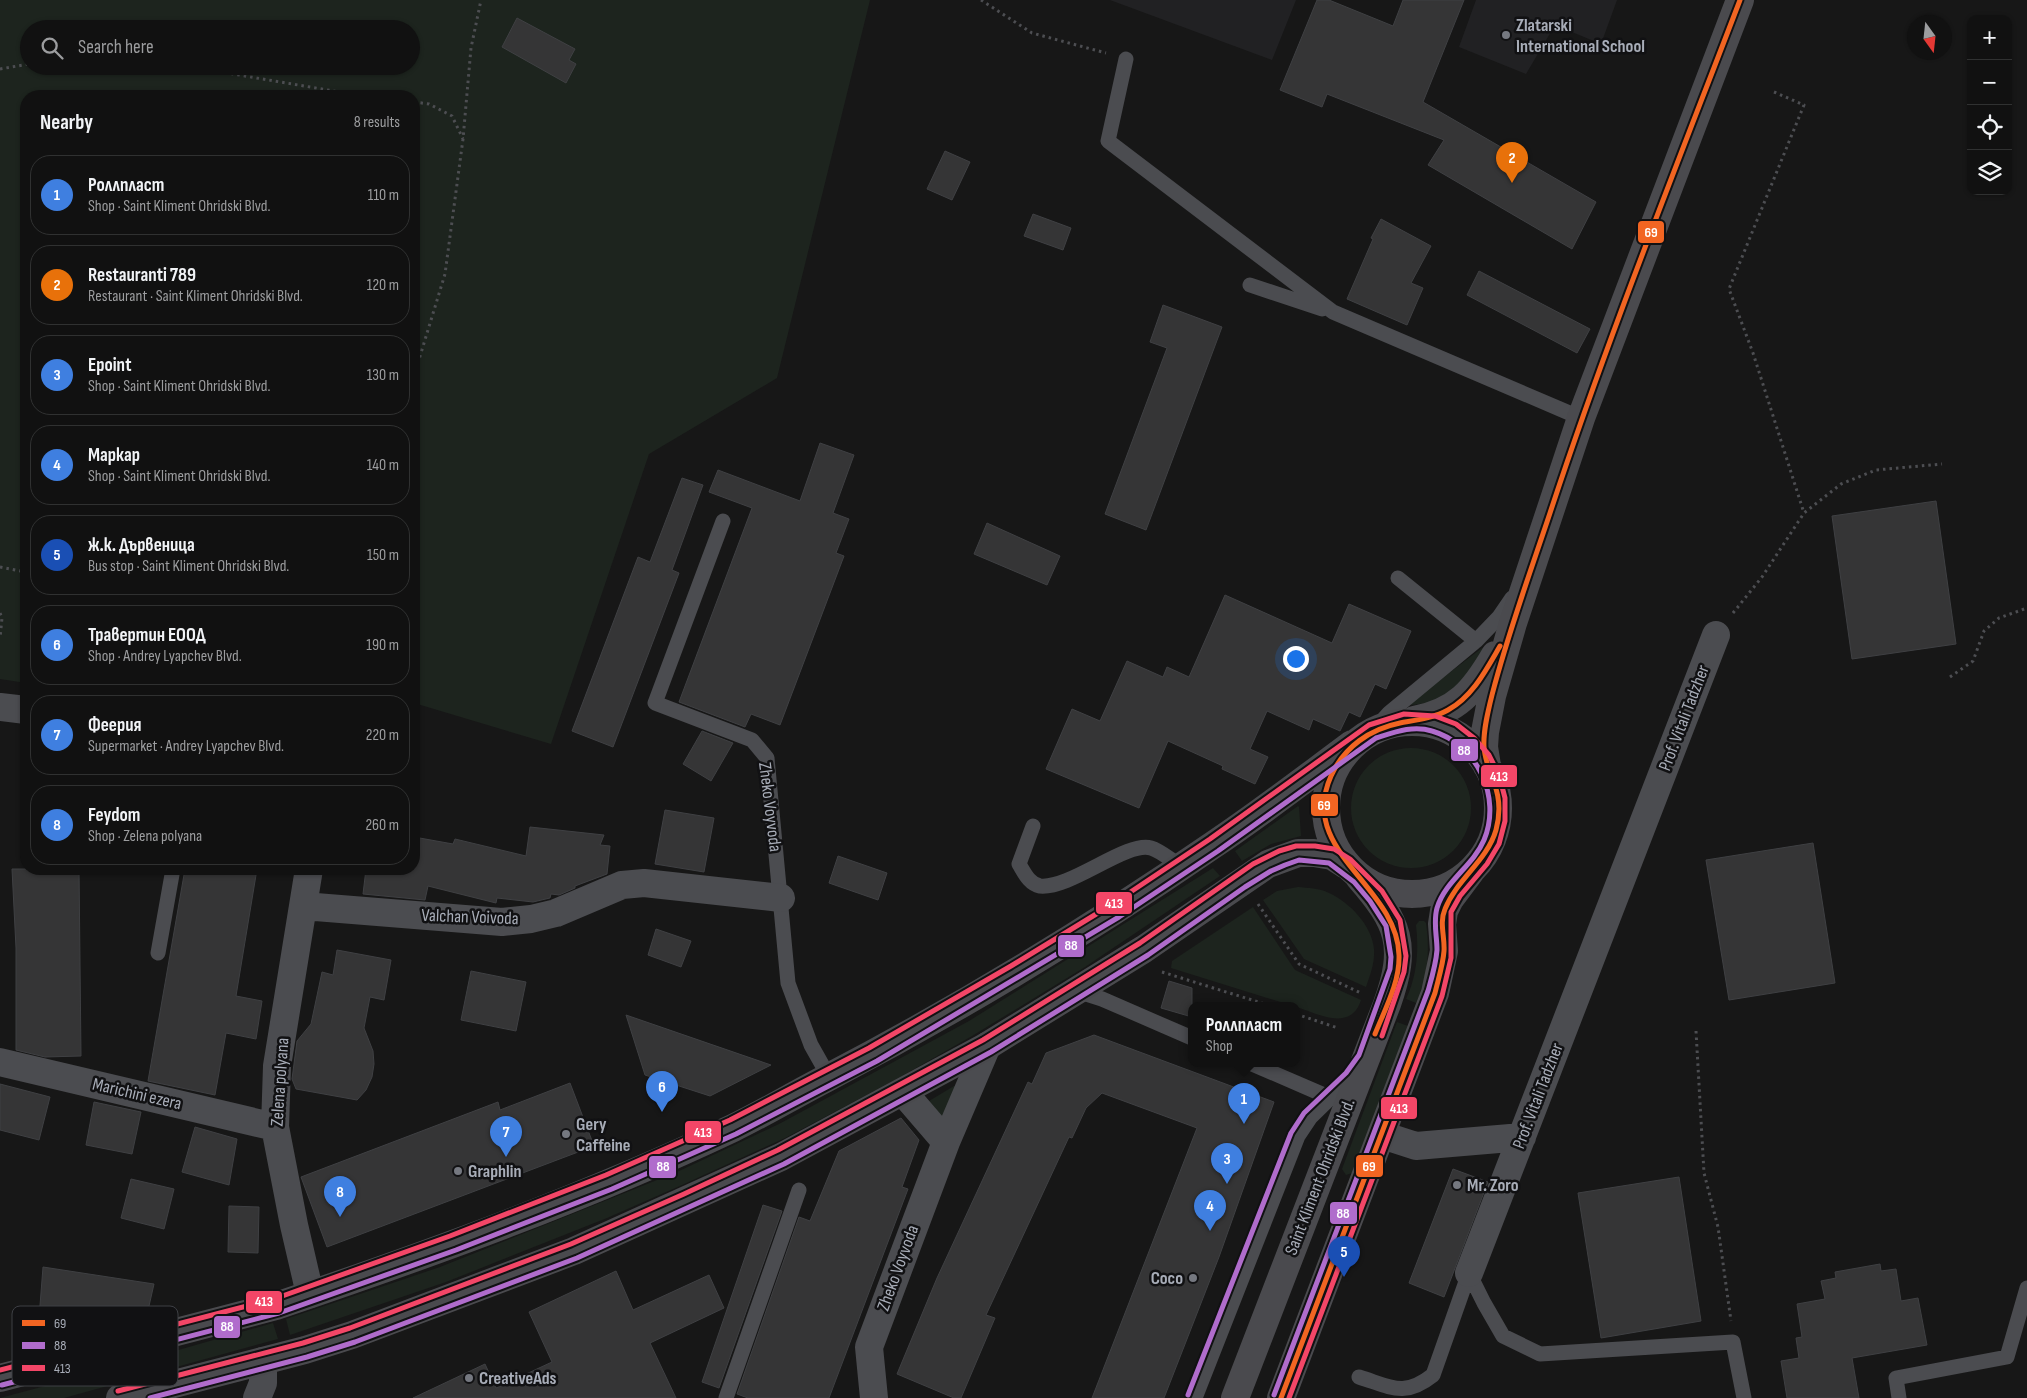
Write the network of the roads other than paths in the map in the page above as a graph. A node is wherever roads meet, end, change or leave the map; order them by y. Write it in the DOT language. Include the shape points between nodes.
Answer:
graph roads {
  1 [pos="1740,0"];
  2 [pos="1126,59"];
  3 [pos="1250,285"];
  4 [pos="1333,312"];
  5 [pos="1581,418"];
  6 [pos="722,521"];
  7 [pos="1535,561"];
  8 [pos="1398,578"];
  9 [pos="1513,623"];
  10 [pos="1716,635"];
  11 [pos="1476,641"];
  12 [pos="0,707"];
  13 [pos="20,709"];
  14 [pos="1411,721"];
  15 [pos="1363,738"];
  16 [pos="1487,766"];
  17 [pos="1033,826"];
  18 [pos="1181,866"];
  19 [pos="1353,871"];
  20 [pos="1470,871"];
  21 [pos="172,875"];
  22 [pos="308,875"];
  23 [pos="781,898"];
  24 [pos="303,906"];
  25 [pos="158,953"];
  26 [pos="1077,991"];
  27 [pos="1188,1036"];
  28 [pos="987,1046"];
  29 [pos="1366,1059"];
  30 [pos="0,1062"];
  31 [pos="1259,1067"];
  32 [pos="829,1077"];
  33 [pos="903,1092"];
  34 [pos="1331,1098"];
  35 [pos="274,1127"];
  36 [pos="1382,1135"];
  37 [pos="1522,1137"];
  38 [pos="946,1142"];
  39 [pos="799,1190"];
  40 [pos="1469,1273"];
  41 [pos="2027,1288"];
  42 [pos="310,1294"];
  43 [pos="178,1332"];
  44 [pos="263,1361"];
  45 [pos="1359,1377"];
  46 [pos="178,1383"];
  47 [pos="166,1386"];
  48 [pos="120,1398"];
  49 [pos="257,1398"];
  50 [pos="726,1398"];
  51 [pos="874,1398"];
  52 [pos="1195,1398"];
  53 [pos="1235,1398"];
  54 [pos="1281,1398"];
  55 [pos="1744,1398"];
  56 [pos="1899,1398"];
  1 -- 5 [label="main road"];
  2 -- 4 [label="lane" via="1108,141"];
  3 -- 4 [label="lane"];
  4 -- 5 [label="lane"];
  5 -- 7 [label="main road"];
  6 -- 23 [label="lane, Zheko Voyvoda" via="655,703 752,740 767,758"];
  7 -- 9 [label="main road"];
  7 -- 11 [label="lane" via="1499,617"];
  8 -- 11 [label="lane"];
  9 -- 14 [label="main road" via="1482,678 1463,699 1433,716"];
  9 -- 16 [label="main road" via="1485,732"];
  10 -- 37 [label="street, Prof. Vitali Tadzher"];
  11 -- 15 [label="lane"];
  12 -- 13 [label="street"];
  14 -- 15 [label="main road" via="1392,724"];
  14 -- 16 [label="main road" via="1446,728 1459,735 1475,748"];
  15 -- 18 [label="main road"];
  15 -- 19 [label="main road" via="1334,770 1326,796 1328,834 1335,849"];
  16 -- 20 [label="main road" via="1499,805 1497,826 1484,857"];
  17 -- 18 [label="lane" via="1019,864 1029,880 1039,886 1062,882 1133,850 1151,848"];
  18 -- 32 [label="main road" via="1015,972"];
  19 -- 20 [label="main road" via="1386,890 1421,893 1453,882"];
  19 -- 26 [label="main road" via="1332,856 1314,853 1298,853 1268,864"];
  19 -- 29 [label="main road, Saint Kliment Ohridski Blvd." via="1376,896 1393,923 1399,957 1394,984"];
  20 -- 36 [label="main road" via="1444,910 1444,951 1435,993"];
  21 -- 25 [label="lane"];
  22 -- 24 [label="street, Zelena polyana"];
  23 -- 24 [label="street, Valchan Voivoda" via="644,883 622,885 556,914 502,922"];
  23 -- 32 [label="lane, Zheko Voyvoda" via="788,983 811,1046"];
  24 -- 35 [label="street, Zelena polyana" via="277,1066"];
  26 -- 27 [label="lane"];
  26 -- 28 [label="main road"];
  28 -- 33 [label="main road"];
  28 -- 38 [label="street, Zheko Voyvoda"];
  29 -- 34 [label="lane"];
  29 -- 53 [label="main road, Saint Kliment Ohridski Blvd."];
  30 -- 35 [label="street, Marichini ezera"];
  31 -- 34 [label="lane"];
  32 -- 42 [label="main road" via="733,1128 609,1182 453,1244"];
  33 -- 38 [label="street"];
  33 -- 44 [label="main road" via="781,1157 574,1251 352,1335"];
  34 -- 52 [label="lane" via="1310,1118 1298,1136"];
  35 -- 42 [label="street, Zelena polyana"];
  36 -- 37 [label="street" via="1416,1146"];
  36 -- 54 [label="main road"];
  37 -- 40 [label="street, Prof. Vitali Tadzher"];
  38 -- 51 [label="street, Zheko Voyvoda" via="869,1347"];
  39 -- 50 [label="lane"];
  40 -- 45 [label="lane" via="1434,1375 1419,1386 1398,1390"];
  40 -- 55 [label="lane" via="1503,1336 1540,1354 1733,1342"];
  41 -- 56 [label="lane" via="2007,1356 1896,1378"];
  42 -- 43 [label="main road"];
  44 -- 46 [label="main road"];
  44 -- 49 [label="street" via="262,1383"];
  47 -- 48 [label="main road"];
}
